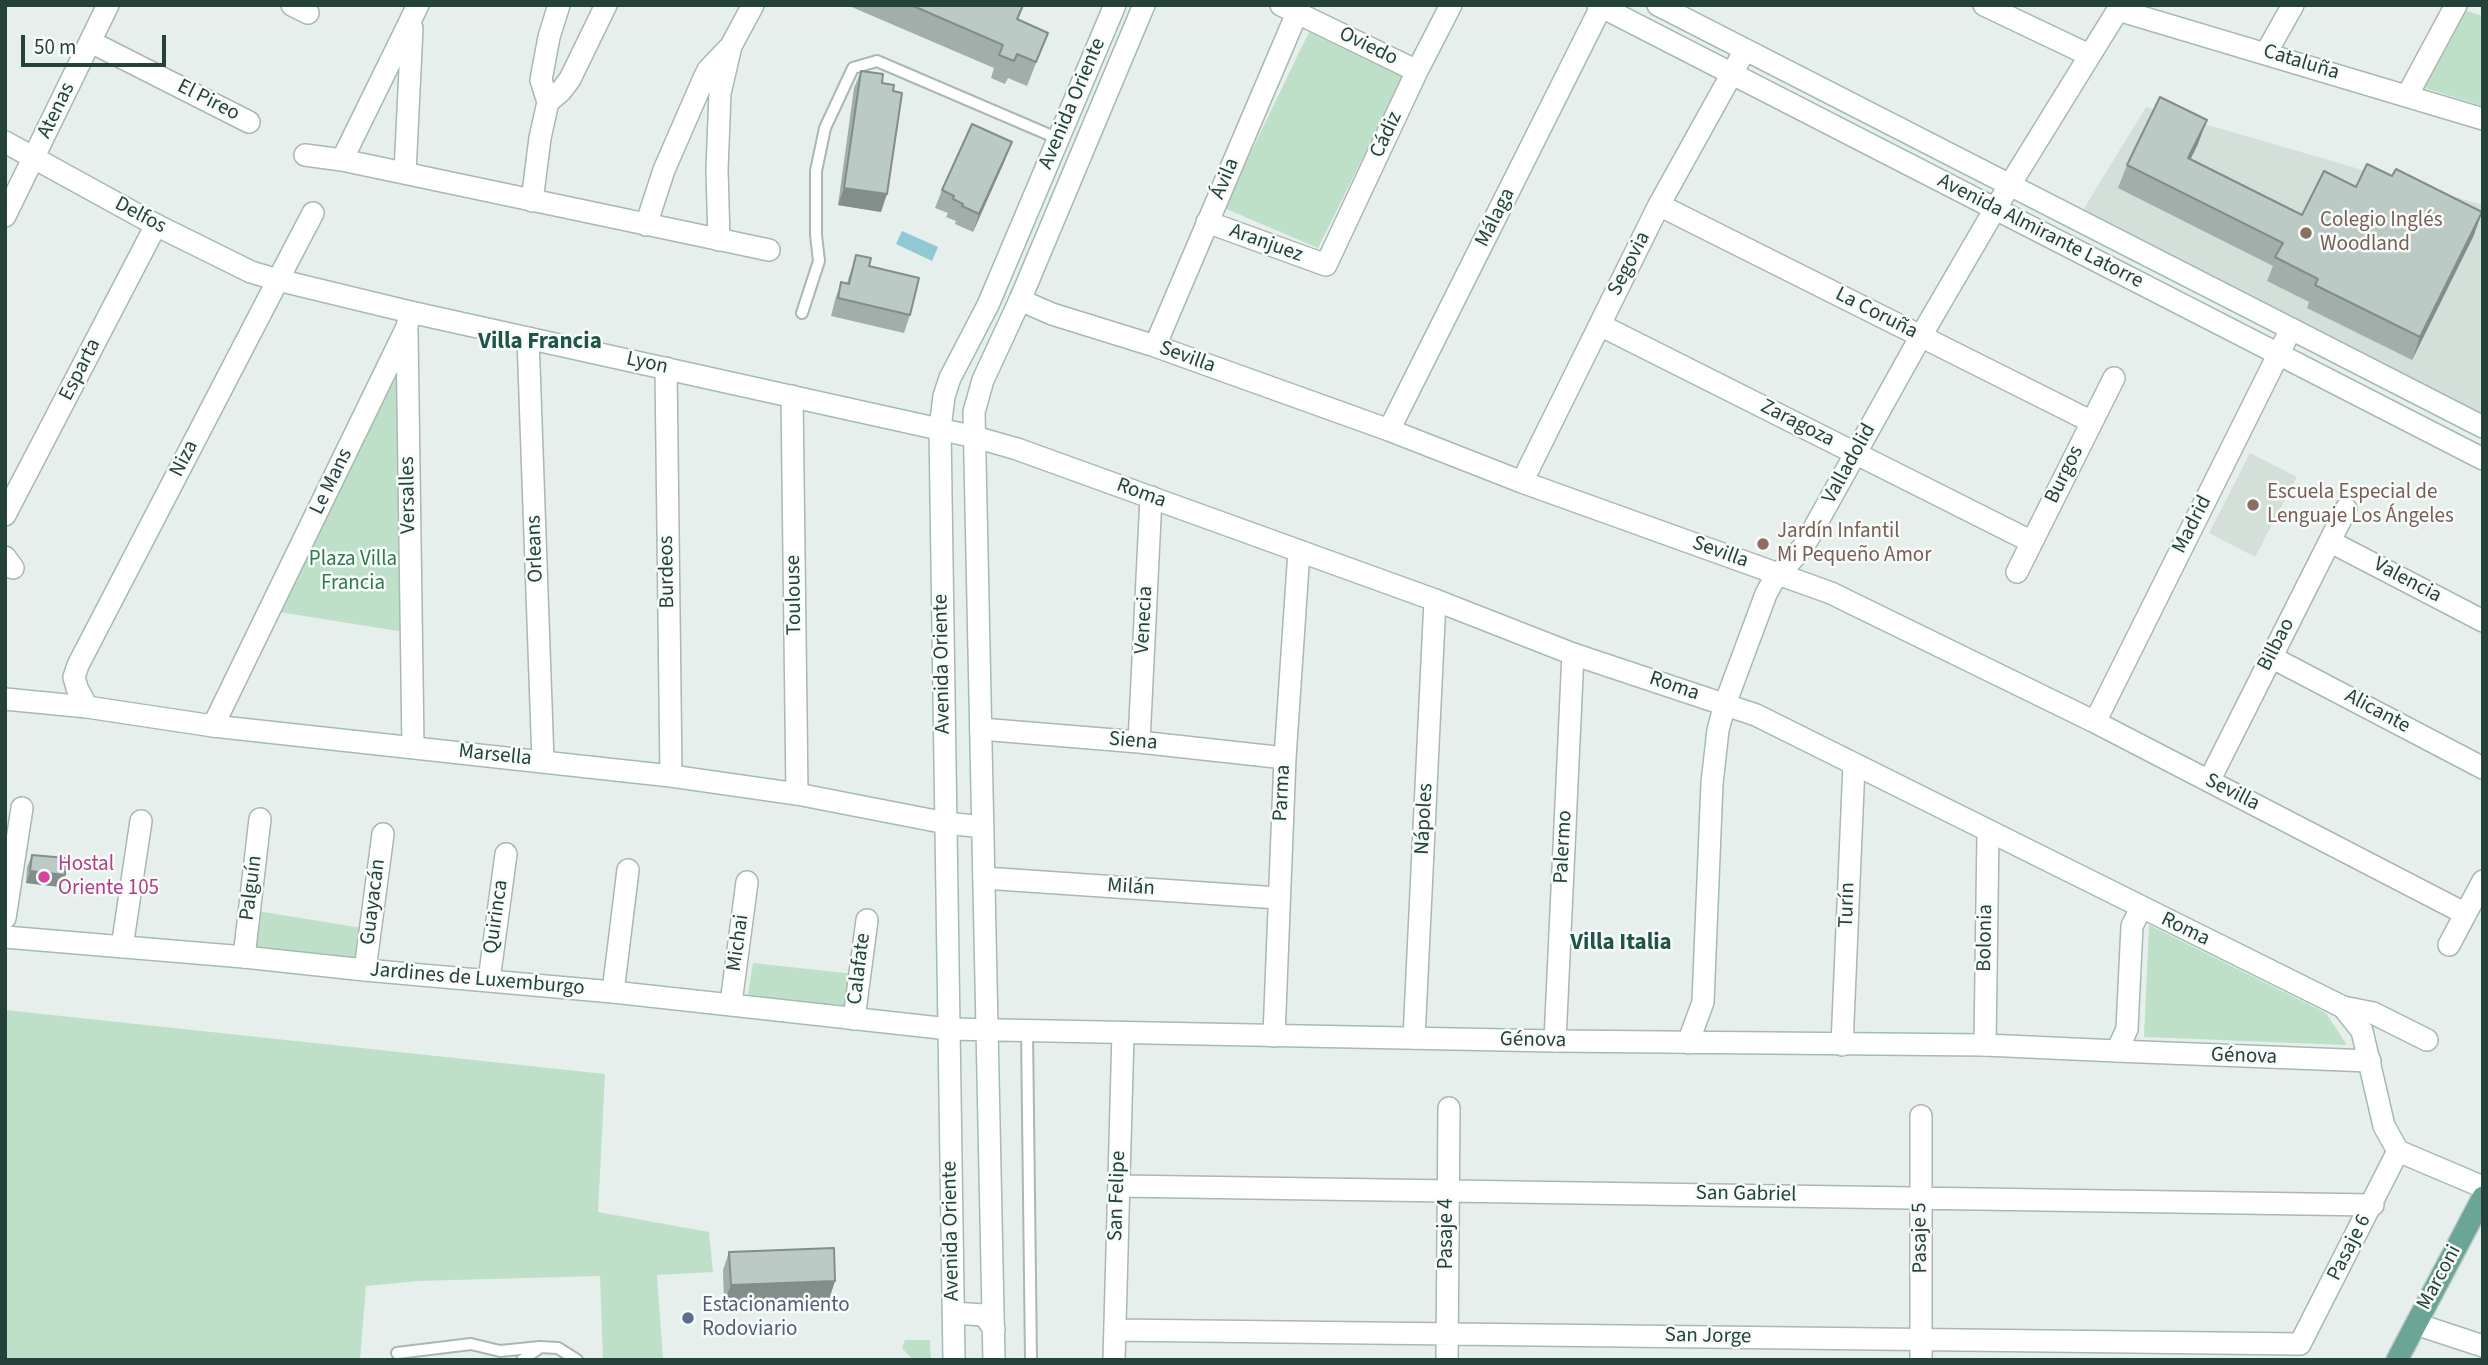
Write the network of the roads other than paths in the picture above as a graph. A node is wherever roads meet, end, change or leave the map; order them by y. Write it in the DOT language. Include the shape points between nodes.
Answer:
graph roads {
  1 [pos="108,5"];
  2 [pos="559,5"];
  3 [pos="606,5"];
  4 [pos="753,5"];
  5 [pos="1115,5"];
  6 [pos="1144,5"];
  7 [pos="1451,5"];
  8 [pos="1658,5"];
  9 [pos="1984,5"];
  10 [pos="2293,5"];
  11 [pos="2455,5"];
  12 [pos="1601,6"];
  13 [pos="2119,7"];
  14 [pos="1289,9"];
  15 [pos="416,12"];
  16 [pos="91,42"];
  17 [pos="731,46"];
  18 [pos="1745,50"];
  19 [pos="2266,53"];
  20 [pos="2089,55"];
  21 [pos="1417,71"];
  22 [pos="1731,75"];
  23 [pos="2407,96"];
  24 [pos="548,102"];
  25 [pos="2483,119"];
  26 [pos="249,122"];
  27 [pos="1059,139"];
  28 [pos="5,142"];
  29 [pos="305,155"];
  30 [pos="35,158"];
  31 [pos="342,160"];
  32 [pos="405,173"];
  33 [pos="2010,185"];
  34 [pos="531,201"];
  35 [pos="1659,205"];
  36 [pos="1996,209"];
  37 [pos="313,213"];
  38 [pos="5,216"];
  39 [pos="1207,222"];
  40 [pos="156,225"];
  41 [pos="646,225"];
  42 [pos="719,240"];
  43 [pos="769,250"];
  44 [pos="1326,265"];
  45 [pos="278,281"];
  46 [pos="1020,299"];
  47 [pos="802,313"];
  48 [pos="408,320"];
  49 [pos="1600,325"];
  50 [pos="2291,329"];
  51 [pos="1921,336"];
  52 [pos="528,338"];
  53 [pos="1155,346"];
  54 [pos="2279,354"];
  55 [pos="666,368"];
  56 [pos="2114,378"];
  57 [pos="792,396"];
  58 [pos="2092,422"];
  59 [pos="2483,427"];
  60 [pos="940,429"];
  61 [pos="1389,430"];
  62 [pos="975,436"];
  63 [pos="1857,454"];
  64 [pos="2483,459"];
  65 [pos="1522,482"];
  66 [pos="1151,497"];
  67 [pos="2346,509"];
  68 [pos="5,516"];
  69 [pos="2032,542"];
  70 [pos="2331,542"];
  71 [pos="1299,551"];
  72 [pos="2017,572"];
  73 [pos="1779,574"];
  74 [pos="1435,600"];
  75 [pos="2483,621"];
  76 [pos="1573,654"];
  77 [pos="2271,657"];
  78 [pos="5,699"];
  79 [pos="1725,704"];
  80 [pos="87,707"];
  81 [pos="2095,722"];
  82 [pos="214,726"];
  83 [pos="981,730"];
  84 [pos="1139,742"];
  85 [pos="413,747"];
  86 [pos="1285,758"];
  87 [pos="543,761"];
  88 [pos="1854,765"];
  89 [pos="2483,768"];
  90 [pos="671,776"];
  91 [pos="2209,781"];
  92 [pos="797,794"];
  93 [pos="22,808"];
  94 [pos="260,818"];
  95 [pos="141,821"];
  96 [pos="946,823"];
  97 [pos="983,827"];
  98 [pos="1988,832"];
  99 [pos="383,834"];
  100 [pos="506,854"];
  101 [pos="628,870"];
  102 [pos="984,878"];
  103 [pos="2483,881"];
  104 [pos="747,882"];
  105 [pos="1278,898"];
  106 [pos="2141,908"];
  107 [pos="2464,913"];
  108 [pos="5,918"];
  109 [pos="867,920"];
  110 [pos="5,937"];
  111 [pos="2449,945"];
  112 [pos="122,947"];
  113 [pos="244,957"];
  114 [pos="365,970"];
  115 [pos="489,980"];
  116 [pos="613,992"];
  117 [pos="731,1003"];
  118 [pos="2343,1007"];
  119 [pos="854,1019"];
  120 [pos="949,1029"];
  121 [pos="987,1031"];
  122 [pos="1027,1031"];
  123 [pos="1123,1033"];
  124 [pos="1274,1035"];
  125 [pos="1414,1038"];
  126 [pos="2427,1040"];
  127 [pos="1555,1041"];
  128 [pos="1688,1043"];
  129 [pos="1842,1045"];
  130 [pos="1985,1045"];
  131 [pos="2117,1051"];
  132 [pos="2370,1061"];
  133 [pos="1449,1108"];
  134 [pos="1921,1116"];
  135 [pos="2398,1151"];
  136 [pos="1119,1185"];
  137 [pos="2483,1187"];
  138 [pos="1447,1191"];
  139 [pos="2483,1197"];
  140 [pos="1920,1198"];
  141 [pos="2372,1205"];
  142 [pos="953,1313"];
  143 [pos="2416,1324"];
  144 [pos="994,1329"];
  145 [pos="1115,1330"];
  146 [pos="1448,1334"];
  147 [pos="2300,1344"];
  148 [pos="2483,1346"];
  149 [pos="540,1347"];
  150 [pos="1922,1350"];
  151 [pos="397,1353"];
  152 [pos="503,1356"];
  153 [pos="522,1360"];
  154 [pos="578,1360"];
  155 [pos="954,1360"];
  156 [pos="994,1360"];
  157 [pos="1031,1360"];
  158 [pos="1114,1360"];
  159 [pos="1447,1360"];
  160 [pos="2398,1360"];
  1 -- 16 [label="street, Atenas"];
  2 -- 24 [label="street" via="541,80"];
  3 -- 24 [label="street" via="570,79"];
  4 -- 17 [label="street"];
  5 -- 27 [label="street, Avenida Oriente"];
  6 -- 46 [label="street, Avenida Oriente"];
  7 -- 21 [label="street, Cádiz"];
  8 -- 18 [label="street, Avenida Almirante Latorre"];
  9 -- 20 [label="street"];
  10 -- 19 [label="street"];
  11 -- 23 [label="street"];
  12 -- 22 [label="street, Avenida Almirante Latorre"];
  12 -- 61 [label="street, Málaga"];
  13 -- 19 [label="street, Cataluña"];
  13 -- 20 [label="street, Valladolid"];
  14 -- 21 [label="street, Oviedo"];
  14 -- 39 [label="street, Ávila"];
  15 -- 31 [label="street"];
  15 -- 32 [label="street"];
  16 -- 26 [label="street, El Pireo"];
  16 -- 30 [label="street, Atenas"];
  17 -- 41 [label="street" via="704,78"];
  17 -- 42 [label="street" via="720,93"];
  18 -- 22 [label="street, Segovia"];
  18 -- 33 [label="street, Avenida Almirante Latorre"];
  19 -- 23 [label="street, Cataluña"];
  20 -- 33 [label="street, Valladolid"];
  21 -- 44 [label="street, Cádiz"];
  22 -- 35 [label="street, Segovia"];
  22 -- 36 [label="street, Avenida Almirante Latorre"];
  23 -- 25 [label="street, Cataluña"];
  24 -- 34 [label="street"];
  27 -- 47 [label="lane" via="877,61 853,68 825,128 816,171 820,261"];
  27 -- 60 [label="street, Avenida Oriente" via="988,305 950,378"];
  28 -- 30 [label="street, Delfos"];
  29 -- 31 [label="street"];
  30 -- 38 [label="street, Atenas"];
  30 -- 40 [label="street, Delfos"];
  31 -- 32 [label="street"];
  32 -- 34 [label="street"];
  33 -- 36 [label="street, Valladolid"];
  33 -- 50 [label="street, Avenida Almirante Latorre"];
  34 -- 41 [label="street"];
  35 -- 49 [label="street, Segovia"];
  35 -- 51 [label="street, La Coruña"];
  36 -- 51 [label="street, Valladolid"];
  36 -- 54 [label="street, Avenida Almirante Latorre"];
  37 -- 45 [label="street, Niza"];
  39 -- 44 [label="street, Aranjuez"];
  39 -- 53 [label="street, Ávila"];
  40 -- 45 [label="street, Delfos"];
  40 -- 68 [label="street, Esparta"];
  41 -- 42 [label="street"];
  42 -- 43 [label="street"];
  45 -- 48 [label="street, Lyon"];
  45 -- 80 [label="street, Niza" via="78,665 74,677"];
  46 -- 53 [label="street, Sevilla" via="1052,314"];
  46 -- 62 [label="street, Avenida Oriente" via="977,396"];
  48 -- 52 [label="street, Lyon"];
  48 -- 82 [label="street, Le Mans"];
  48 -- 85 [label="street, Versalles"];
  49 -- 63 [label="street, Zaragoza"];
  49 -- 65 [label="street, Segovia"];
  50 -- 54 [label="street, Madrid"];
  50 -- 59 [label="street, Avenida Almirante Latorre"];
  51 -- 58 [label="street, La Coruña"];
  51 -- 63 [label="street, Valladolid"];
  52 -- 55 [label="street, Lyon"];
  52 -- 87 [label="street, Orleans"];
  53 -- 61 [label="street, Sevilla"];
  54 -- 64 [label="street, Avenida Almirante Latorre"];
  54 -- 81 [label="street, Madrid"];
  55 -- 57 [label="street, Lyon"];
  55 -- 90 [label="street, Burdeos"];
  56 -- 58 [label="street, Burgos"];
  57 -- 60 [label="street, Lyon"];
  57 -- 92 [label="street, Toulouse"];
  58 -- 69 [label="street, Burgos"];
  60 -- 62 [label="street, Lyon"];
  60 -- 96 [label="street, Avenida Oriente"];
  61 -- 65 [label="street, Sevilla"];
  62 -- 66 [label="street, Roma"];
  62 -- 83 [label="street, Avenida Oriente"];
  63 -- 69 [label="street, Zaragoza"];
  63 -- 73 [label="street, Valladolid" via="1804,546"];
  65 -- 73 [label="street, Sevilla"];
  66 -- 71 [label="street, Roma"];
  66 -- 84 [label="street, Venecia"];
  67 -- 70 [label="street, Bilbao"];
  69 -- 72 [label="street, Burgos"];
  70 -- 75 [label="street, Valencia"];
  70 -- 77 [label="street, Bilbao"];
  71 -- 74 [label="street, Roma"];
  71 -- 86 [label="street, Parma"];
  73 -- 79 [label="street, Valladolid" via="1766,594"];
  73 -- 81 [label="street, Sevilla" via="1831,593"];
  74 -- 76 [label="street, Roma"];
  74 -- 125 [label="street, Nápoles"];
  76 -- 79 [label="street, Roma"];
  76 -- 127 [label="street, Palermo"];
  77 -- 89 [label="street, Alicante"];
  77 -- 91 [label="street, Bilbao"];
  78 -- 80 [label="street, Marsella"];
  79 -- 88 [label="street, Roma"];
  79 -- 128 [label="street, Valladolid" via="1712,783 1703,1002"];
  80 -- 82 [label="street, Marsella"];
  81 -- 91 [label="street, Sevilla"];
  82 -- 85 [label="street, Marsella"];
  83 -- 84 [label="street, Siena"];
  83 -- 97 [label="street, Avenida Oriente"];
  84 -- 86 [label="street, Siena"];
  85 -- 87 [label="street, Marsella"];
  86 -- 105 [label="street, Parma"];
  87 -- 90 [label="street, Marsella"];
  88 -- 98 [label="street, Roma"];
  88 -- 129 [label="street, Turín"];
  90 -- 92 [label="street, Marsella"];
  91 -- 107 [label="street, Sevilla"];
  92 -- 96 [label="street, Marsella"];
  93 -- 108 [label="street"];
  94 -- 113 [label="street, Palguín"];
  95 -- 112 [label="street"];
  96 -- 97 [label="street, Marsella"];
  96 -- 120 [label="street, Avenida Oriente"];
  97 -- 102 [label="street, Avenida Oriente"];
  98 -- 106 [label="street, Roma"];
  98 -- 130 [label="street, Bolonia"];
  99 -- 114 [label="street, Guayacán"];
  100 -- 115 [label="street, Quirinca"];
  101 -- 116 [label="street"];
  102 -- 105 [label="street, Milán"];
  102 -- 121 [label="street, Avenida Oriente"];
  103 -- 107 [label="street"];
  104 -- 117 [label="street, Michai"];
  105 -- 124 [label="street, Parma"];
  106 -- 118 [label="street, Roma"];
  106 -- 131 [label="street" via="2132,926 2127,1029"];
  107 -- 111 [label="street"];
  109 -- 119 [label="street, Calafate"];
  110 -- 112 [label="street, Jardines de Luxemburgo"];
  112 -- 113 [label="street, Jardines de Luxemburgo"];
  113 -- 114 [label="street, Jardines de Luxemburgo"];
  114 -- 115 [label="street, Jardines de Luxemburgo"];
  115 -- 116 [label="street, Jardines de Luxemburgo"];
  116 -- 117 [label="street, Jardines de Luxemburgo"];
  117 -- 119 [label="street, Jardines de Luxemburgo"];
  118 -- 126 [label="street, Roma" via="2373,1013"];
  118 -- 132 [label="street, Roma" via="2362,1031"];
  119 -- 120 [label="street, Jardines de Luxemburgo"];
  120 -- 121 [label="street, Génova"];
  120 -- 142 [label="street, Avenida Oriente"];
  121 -- 122 [label="street, Génova"];
  121 -- 144 [label="street, Avenida Oriente"];
  122 -- 123 [label="street, Génova"];
  122 -- 157 [label="lane"];
  123 -- 124 [label="street, Génova"];
  123 -- 136 [label="street, San Felipe"];
  124 -- 125 [label="street, Génova"];
  125 -- 127 [label="street, Génova"];
  127 -- 128 [label="street, Génova"];
  128 -- 129 [label="street, Génova"];
  129 -- 130 [label="street, Génova"];
  130 -- 131 [label="street, Génova"];
  131 -- 132 [label="street, Génova"];
  132 -- 135 [label="street, Roma" via="2384,1126"];
  133 -- 138 [label="street, Pasaje 4"];
  134 -- 140 [label="street, Pasaje 5"];
  135 -- 137 [label="street"];
  135 -- 141 [label="street, Pasaje 6"];
  136 -- 138 [label="street, San Gabriel"];
  136 -- 145 [label="street, San Felipe"];
  138 -- 140 [label="street, San Gabriel"];
  138 -- 146 [label="street, Pasaje 4"];
  139 -- 143 [label="main road, Marconi"];
  140 -- 141 [label="street, San Gabriel"];
  140 -- 150 [label="street, Pasaje 5"];
  141 -- 147 [label="street, Pasaje 6"];
  142 -- 144 [label="street" via="984,1315"];
  142 -- 155 [label="street, Avenida Oriente"];
  143 -- 148 [label="street"];
  143 -- 160 [label="main road, Marconi"];
  144 -- 156 [label="street, Avenida Oriente"];
  145 -- 146 [label="street, San Jorge"];
  145 -- 158 [label="street, San Felipe"];
  146 -- 150 [label="street, San Jorge"];
  146 -- 159 [label="street, Pasaje 4"];
  147 -- 150 [label="street, San Jorge"];
  149 -- 152 [label="lane"];
  149 -- 153 [label="lane"];
  149 -- 154 [label="lane" via="558,1348"];
  151 -- 152 [label="lane" via="471,1344"];
}
